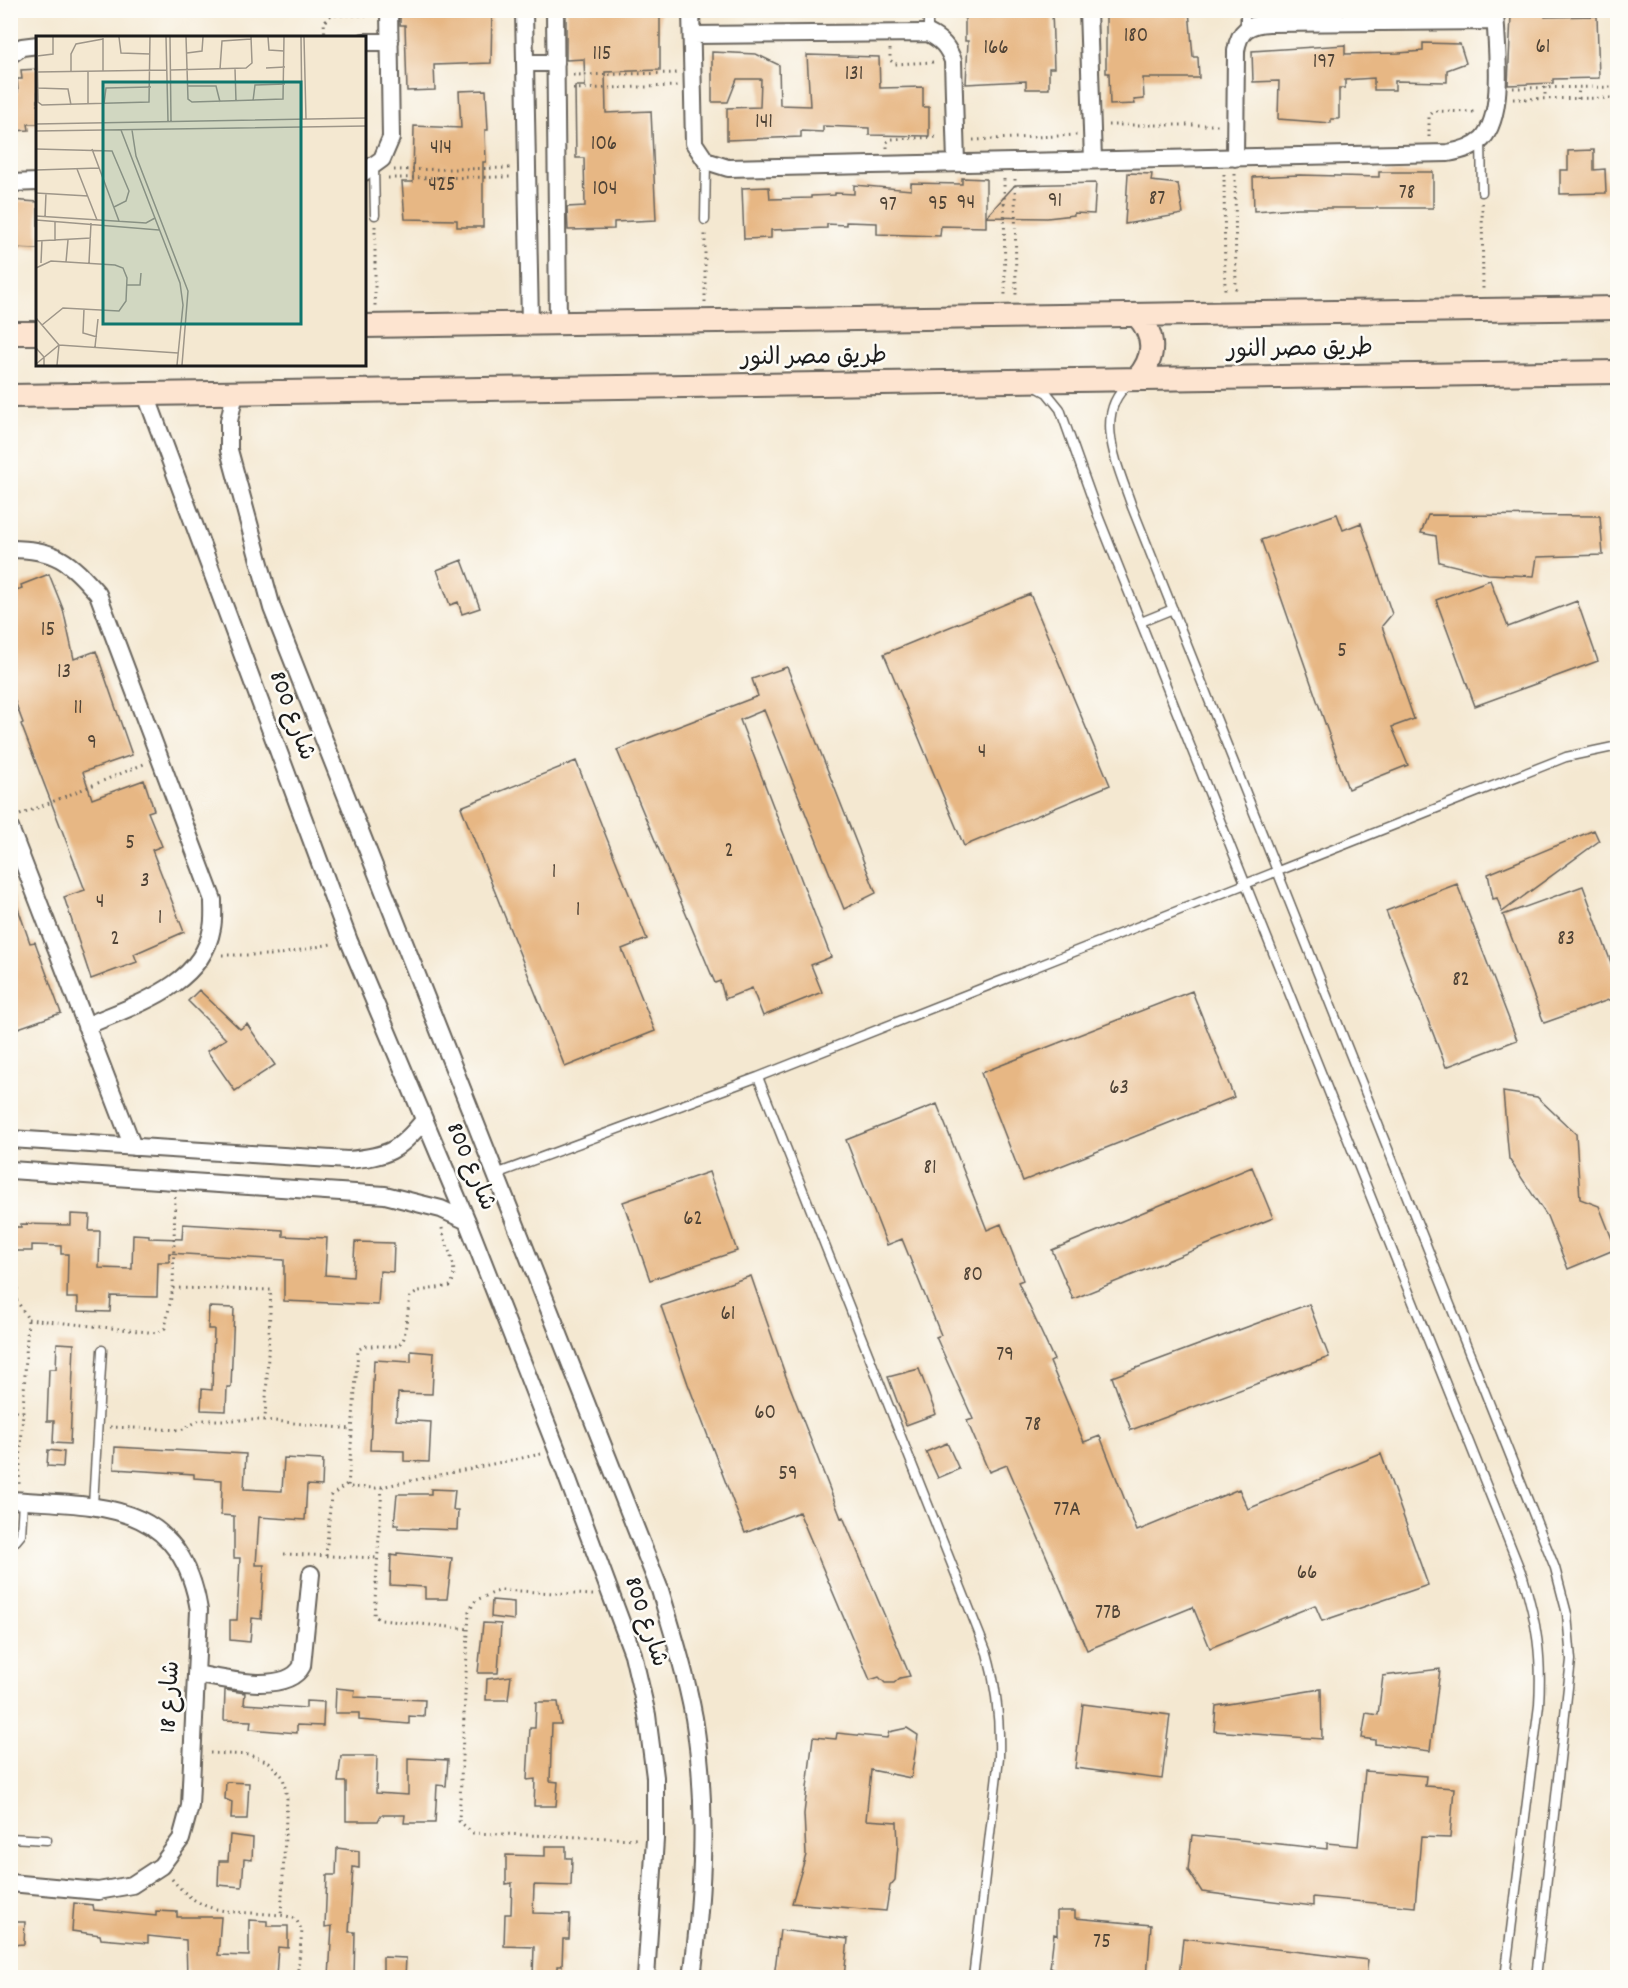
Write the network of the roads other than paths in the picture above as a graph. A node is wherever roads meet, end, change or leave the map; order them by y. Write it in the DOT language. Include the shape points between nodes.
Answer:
graph roads {
  1 [pos="524,10"];
  2 [pos="555,10"];
  3 [pos="691,10"];
  4 [pos="928,10"];
  5 [pos="1088,10"];
  6 [pos="1245,10"];
  7 [pos="389,12"];
  8 [pos="1495,16"];
  9 [pos="1245,28"];
  10 [pos="928,33"];
  11 [pos="692,35"];
  12 [pos="366,42"];
  13 [pos="390,42"];
  14 [pos="36,45"];
  15 [pos="10,55"];
  16 [pos="525,63"];
  17 [pos="556,76"];
  18 [pos="1481,139"];
  19 [pos="1229,158"];
  20 [pos="1093,160"];
  21 [pos="706,161"];
  22 [pos="956,163"];
  23 [pos="372,172"];
  24 [pos="36,182"];
  25 [pos="10,183"];
  26 [pos="1482,192"];
  27 [pos="375,215"];
  28 [pos="705,220"];
  29 [pos="1617,308"];
  30 [pos="1137,315"];
  31 [pos="558,323"];
  32 [pos="530,324"];
  33 [pos="370,326"];
  34 [pos="10,333"];
  35 [pos="36,333"];
  36 [pos="1617,372"];
  37 [pos="1137,379"];
  38 [pos="1028,382"];
  39 [pos="235,393"];
  40 [pos="146,394"];
  41 [pos="10,396"];
  42 [pos="10,549"];
  43 [pos="1173,609"];
  44 [pos="1141,622"];
  45 [pos="1617,746"];
  46 [pos="10,828"];
  47 [pos="1278,872"];
  48 [pos="1246,884"];
  49 [pos="86,1026"];
  50 [pos="758,1077"];
  51 [pos="424,1120"];
  52 [pos="10,1139"];
  53 [pos="133,1146"];
  54 [pos="10,1170"];
  55 [pos="496,1174"];
  56 [pos="467,1221"];
  57 [pos="102,1350"];
  58 [pos="17,1500"];
  59 [pos="93,1505"];
  60 [pos="10,1542"];
  61 [pos="311,1574"];
  62 [pos="196,1674"];
  63 [pos="10,1838"];
  64 [pos="47,1840"];
  65 [pos="10,1883"];
  66 [pos="646,1977"];
  67 [pos="692,1977"];
  68 [pos="974,1977"];
  69 [pos="1506,1977"];
  70 [pos="1536,1977"];
  1 -- 16 [label="street"];
  2 -- 17 [label="street"];
  3 -- 11 [label="street"];
  4 -- 10 [label="lane"];
  5 -- 20 [label="street"];
  6 -- 9 [label="lane"];
  7 -- 13 [label="street"];
  8 -- 9 [label="street" via="1269,23"];
  8 -- 18 [label="street" via="1496,100 1491,126"];
  9 -- 19 [label="street" via="1236,51 1235,125"];
  10 -- 11 [label="street"];
  10 -- 22 [label="street" via="949,49 953,61"];
  11 -- 21 [label="street" via="694,143"];
  12 -- 13 [label="street"];
  13 -- 23 [label="street" via="391,138"];
  14 -- 15 [label="street" via="22,47"];
  16 -- 17 [label="street"];
  16 -- 32 [label="street"];
  17 -- 31 [label="street"];
  18 -- 19 [label="street" via="1466,150 1429,154"];
  18 -- 26 [label="lane"];
  19 -- 20 [label="street"];
  20 -- 22 [label="street"];
  21 -- 22 [label="street" via="728,168"];
  21 -- 28 [label="lane"];
  23 -- 27 [label="lane"];
  24 -- 25 [label="street"];
  29 -- 30 [label="street, طريق مصر النور"];
  30 -- 31 [label="street, طريق مصر النور"];
  30 -- 37 [label="street" via="1152,339 1152,354"];
  31 -- 32 [label="street, طريق مصر النور"];
  32 -- 33 [label="street, طريق مصر النور"];
  34 -- 35 [label="street"];
  36 -- 37 [label="street, طريق مصر النور"];
  37 -- 38 [label="street, طريق مصر النور"];
  37 -- 43 [label="lane" via="1115,398 1109,424 1132,507"];
  38 -- 39 [label="street, طريق مصر النور"];
  38 -- 44 [label="lane" via="1047,393 1060,409"];
  39 -- 40 [label="street, طريق مصر النور"];
  39 -- 55 [label="street, شارع 800" via="229,421 229,450 273,608"];
  40 -- 41 [label="street, طريق مصر النور"];
  40 -- 51 [label="street, شارع 800" via="349,941"];
  42 -- 49 [label="street" via="38,549 73,565 98,594 213,900 212,928 202,955 184,977"];
  43 -- 44 [label="lane"];
  43 -- 47 [label="lane"];
  44 -- 48 [label="lane"];
  45 -- 47 [label="lane" via="1566,757"];
  46 -- 49 [label="street"];
  47 -- 48 [label="lane"];
  47 -- 70 [label="lane" via="1555,1568 1567,1614 1571,1660 1568,1708"];
  48 -- 50 [label="lane"];
  48 -- 69 [label="lane" via="1523,1576 1536,1618 1541,1661 1539,1705"];
  49 -- 53 [label="street"];
  50 -- 55 [label="lane"];
  50 -- 68 [label="lane" via="987,1653 996,1687 999,1757"];
  51 -- 53 [label="street" via="405,1143 394,1149 378,1157 348,1160"];
  51 -- 56 [label="street, شارع 800"];
  52 -- 53 [label="street"];
  54 -- 56 [label="street" via="385,1195 441,1209"];
  55 -- 67 [label="street, شارع 800" via="660,1590 680,1654 694,1718 701,1784 703,1850"];
  56 -- 66 [label="street, شارع 800" via="633,1654 647,1715 655,1777 656,1839"];
  57 -- 59 [label="lane"];
  58 -- 59 [label="street, شارع 18"];
  58 -- 60 [label="lane" via="21,1535"];
  59 -- 62 [label="street, شارع 18" via="132,1516 159,1531 180,1553 194,1580 199,1610"];
  61 -- 62 [label="street" via="302,1666 298,1673 292,1678 266,1682"];
  62 -- 65 [label="street, شارع 18" via="190,1806 181,1839 161,1866 132,1885 98,1891"];
  63 -- 64 [label="lane"];
}
